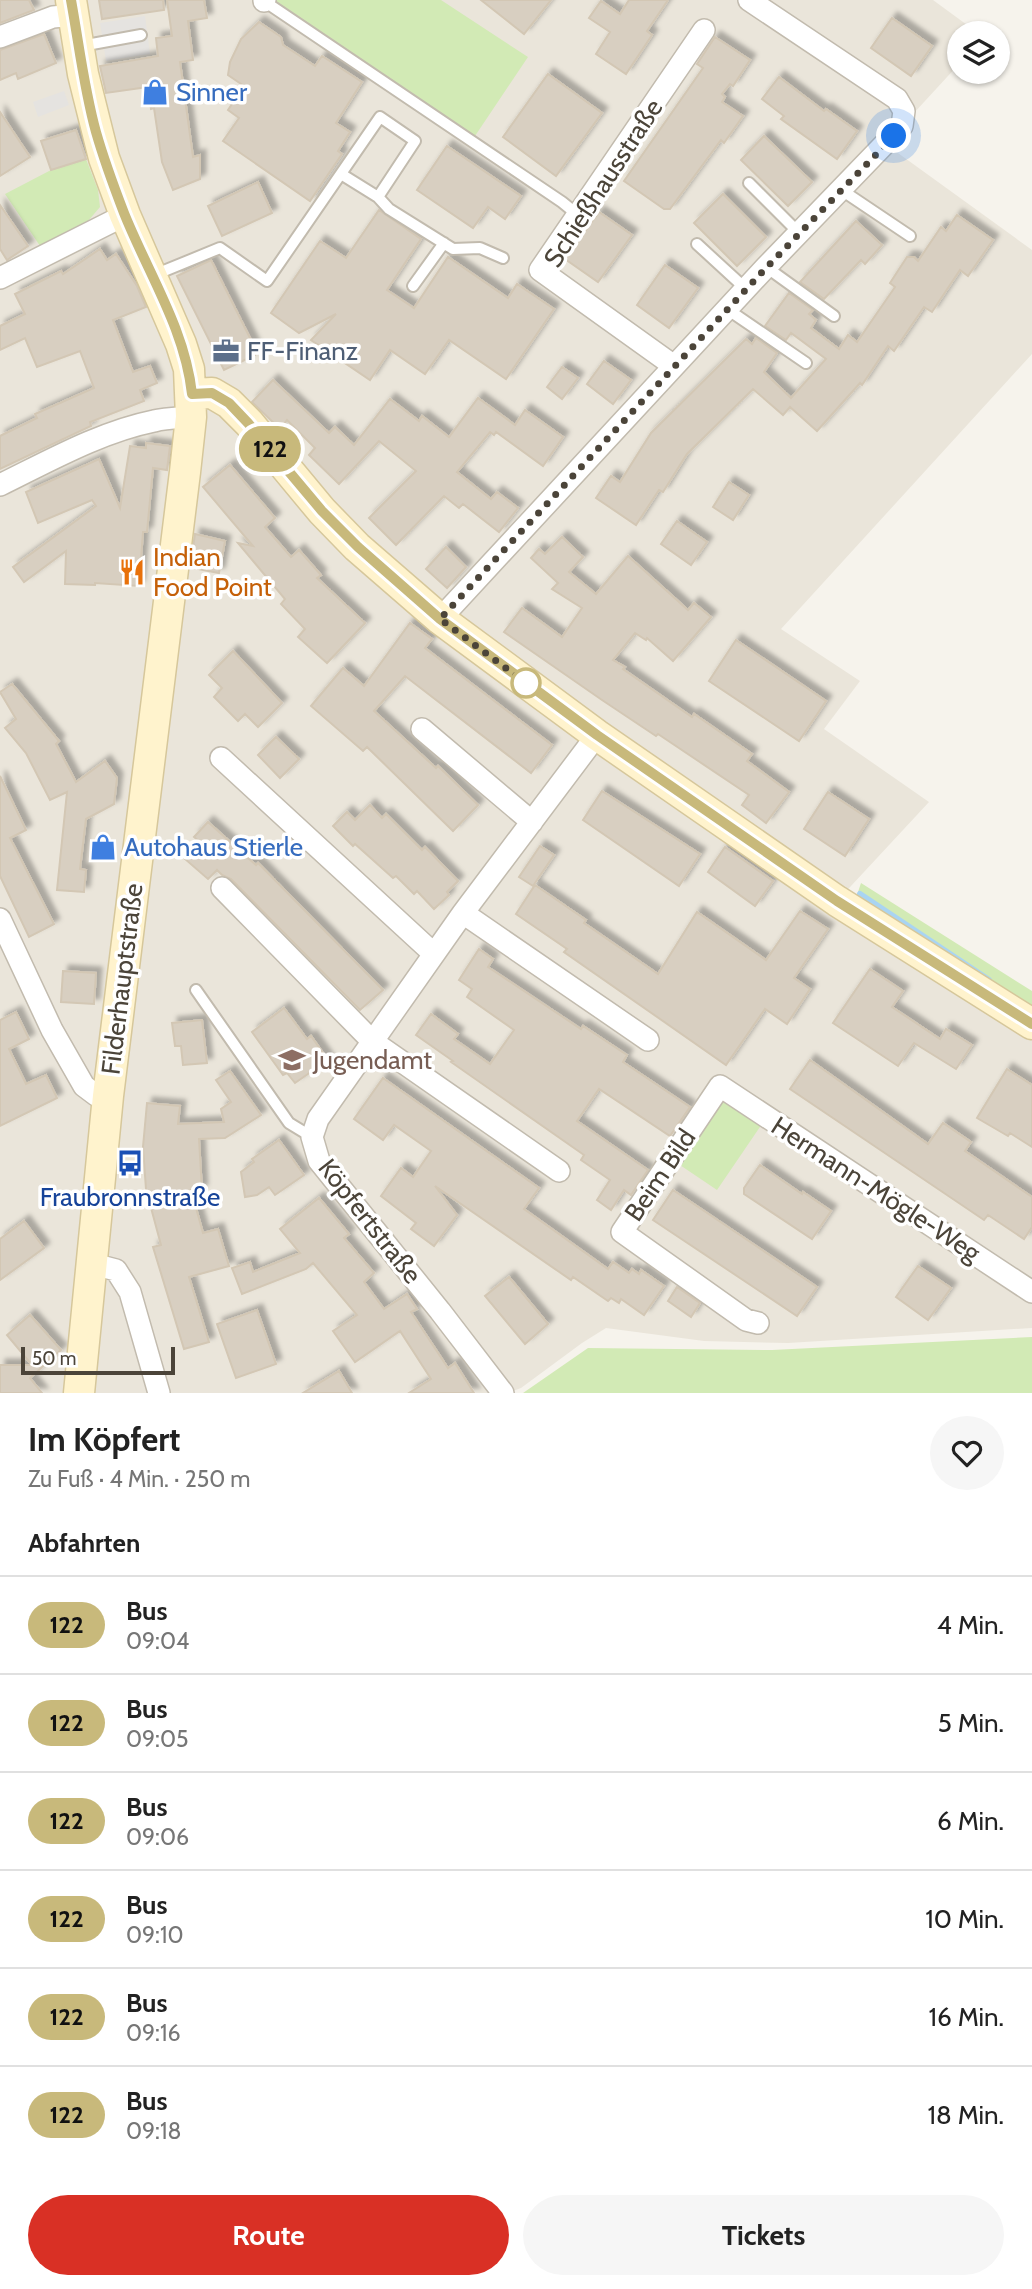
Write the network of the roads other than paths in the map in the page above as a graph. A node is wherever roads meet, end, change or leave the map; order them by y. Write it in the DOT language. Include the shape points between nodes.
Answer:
graph roads {
  1 [pos="749,0"];
  2 [pos="264,1"];
  3 [pos="73,7"];
  4 [pos="704,30"];
  5 [pos="141,35"];
  6 [pos="0,37"];
  7 [pos="79,47"];
  8 [pos="341,174"];
  9 [pos="749,183"];
  10 [pos="840,190"];
  11 [pos="378,197"];
  12 [pos="125,215"];
  13 [pos="578,215"];
  14 [pos="799,233"];
  15 [pos="910,236"];
  16 [pos="444,243"];
  17 [pos="697,244"];
  18 [pos="503,258"];
  19 [pos="766,268"];
  20 [pos="152,276"];
  21 [pos="0,278"];
  22 [pos="412,286"];
  23 [pos="746,289"];
  24 [pos="727,309"];
  25 [pos="834,316"];
  26 [pos="806,363"];
  27 [pos="674,366"];
  28 [pos="192,405"];
  29 [pos="0,485"];
  30 [pos="440,619"];
  31 [pos="422,729"];
  32 [pos="597,735"];
  33 [pos="221,758"];
  34 [pos="533,822"];
  35 [pos="222,887"];
  36 [pos="463,913"];
  37 [pos="0,919"];
  38 [pos="433,954"];
  39 [pos="196,990"];
  40 [pos="1032,1024"];
  41 [pos="648,1040"];
  42 [pos="372,1041"];
  43 [pos="720,1086"];
  44 [pos="108,1096"];
  45 [pos="312,1137"];
  46 [pos="559,1171"];
  47 [pos="93,1264"];
  48 [pos="1032,1292"];
  49 [pos="758,1323"];
  50 [pos="79,1393"];
  51 [pos="159,1393"];
  52 [pos="503,1393"];
  1 -- 10 [label="street" via="897,99 904,111 902,126"];
  2 -- 13 [label="lane"];
  3 -- 6 [label="street"];
  3 -- 7 [label="main road, Filderhauptstraße"];
  4 -- 13 [label="street, Schießhausstraße"];
  5 -- 7 [label="lane"];
  7 -- 12 [label="main road, Filderhauptstraße" via="96,131"];
  8 -- 11 [label="lane"];
  8 -- 11 [label="lane" via="380,117 415,141"];
  8 -- 20 [label="lane" via="267,281 220,248"];
  9 -- 14 [label="lane"];
  10 -- 14 [label="street"];
  10 -- 15 [label="lane"];
  11 -- 16 [label="lane" via="389,209"];
  12 -- 20 [label="main road, Filderhauptstraße"];
  12 -- 21 [label="street"];
  13 -- 27 [label="street, Schießhausstraße" via="540,270"];
  14 -- 19 [label="street"];
  16 -- 18 [label="lane" via="453,249 480,248"];
  16 -- 22 [label="lane"];
  17 -- 23 [label="lane"];
  19 -- 23 [label="street"];
  19 -- 25 [label="lane"];
  20 -- 28 [label="main road, Filderhauptstraße" via="189,369"];
  23 -- 24 [label="street"];
  24 -- 26 [label="lane"];
  24 -- 27 [label="street"];
  27 -- 30 [label="street"];
  28 -- 29 [label="street" via="107,435"];
  28 -- 30 [label="main road" via="212,393 229,403 322,511"];
  28 -- 44 [label="main road, Filderhauptstraße"];
  30 -- 32 [label="main road"];
  31 -- 34 [label="street"];
  32 -- 34 [label="street, Köpfertstraße"];
  32 -- 40 [label="main road" via="847,907"];
  33 -- 38 [label="street"];
  34 -- 36 [label="street, Köpfertstraße"];
  35 -- 42 [label="street"];
  36 -- 38 [label="street, Köpfertstraße"];
  36 -- 41 [label="street"];
  37 -- 44 [label="street" via="84,1086 96,1095"];
  38 -- 42 [label="street, Köpfertstraße"];
  39 -- 45 [label="lane" via="289,1123"];
  42 -- 45 [label="street, Köpfertstraße" via="318,1119"];
  42 -- 46 [label="street"];
  43 -- 48 [label="street, Hermann-Mögle-Weg"];
  43 -- 49 [label="street, Beim Bild" via="622,1232 746,1320"];
  44 -- 47 [label="main road, Filderhauptstraße"];
  45 -- 52 [label="street, Köpfertstraße" via="319,1161"];
  47 -- 50 [label="main road, Filderhauptstraße"];
  47 -- 51 [label="street" via="116,1270 130,1292"];
}
